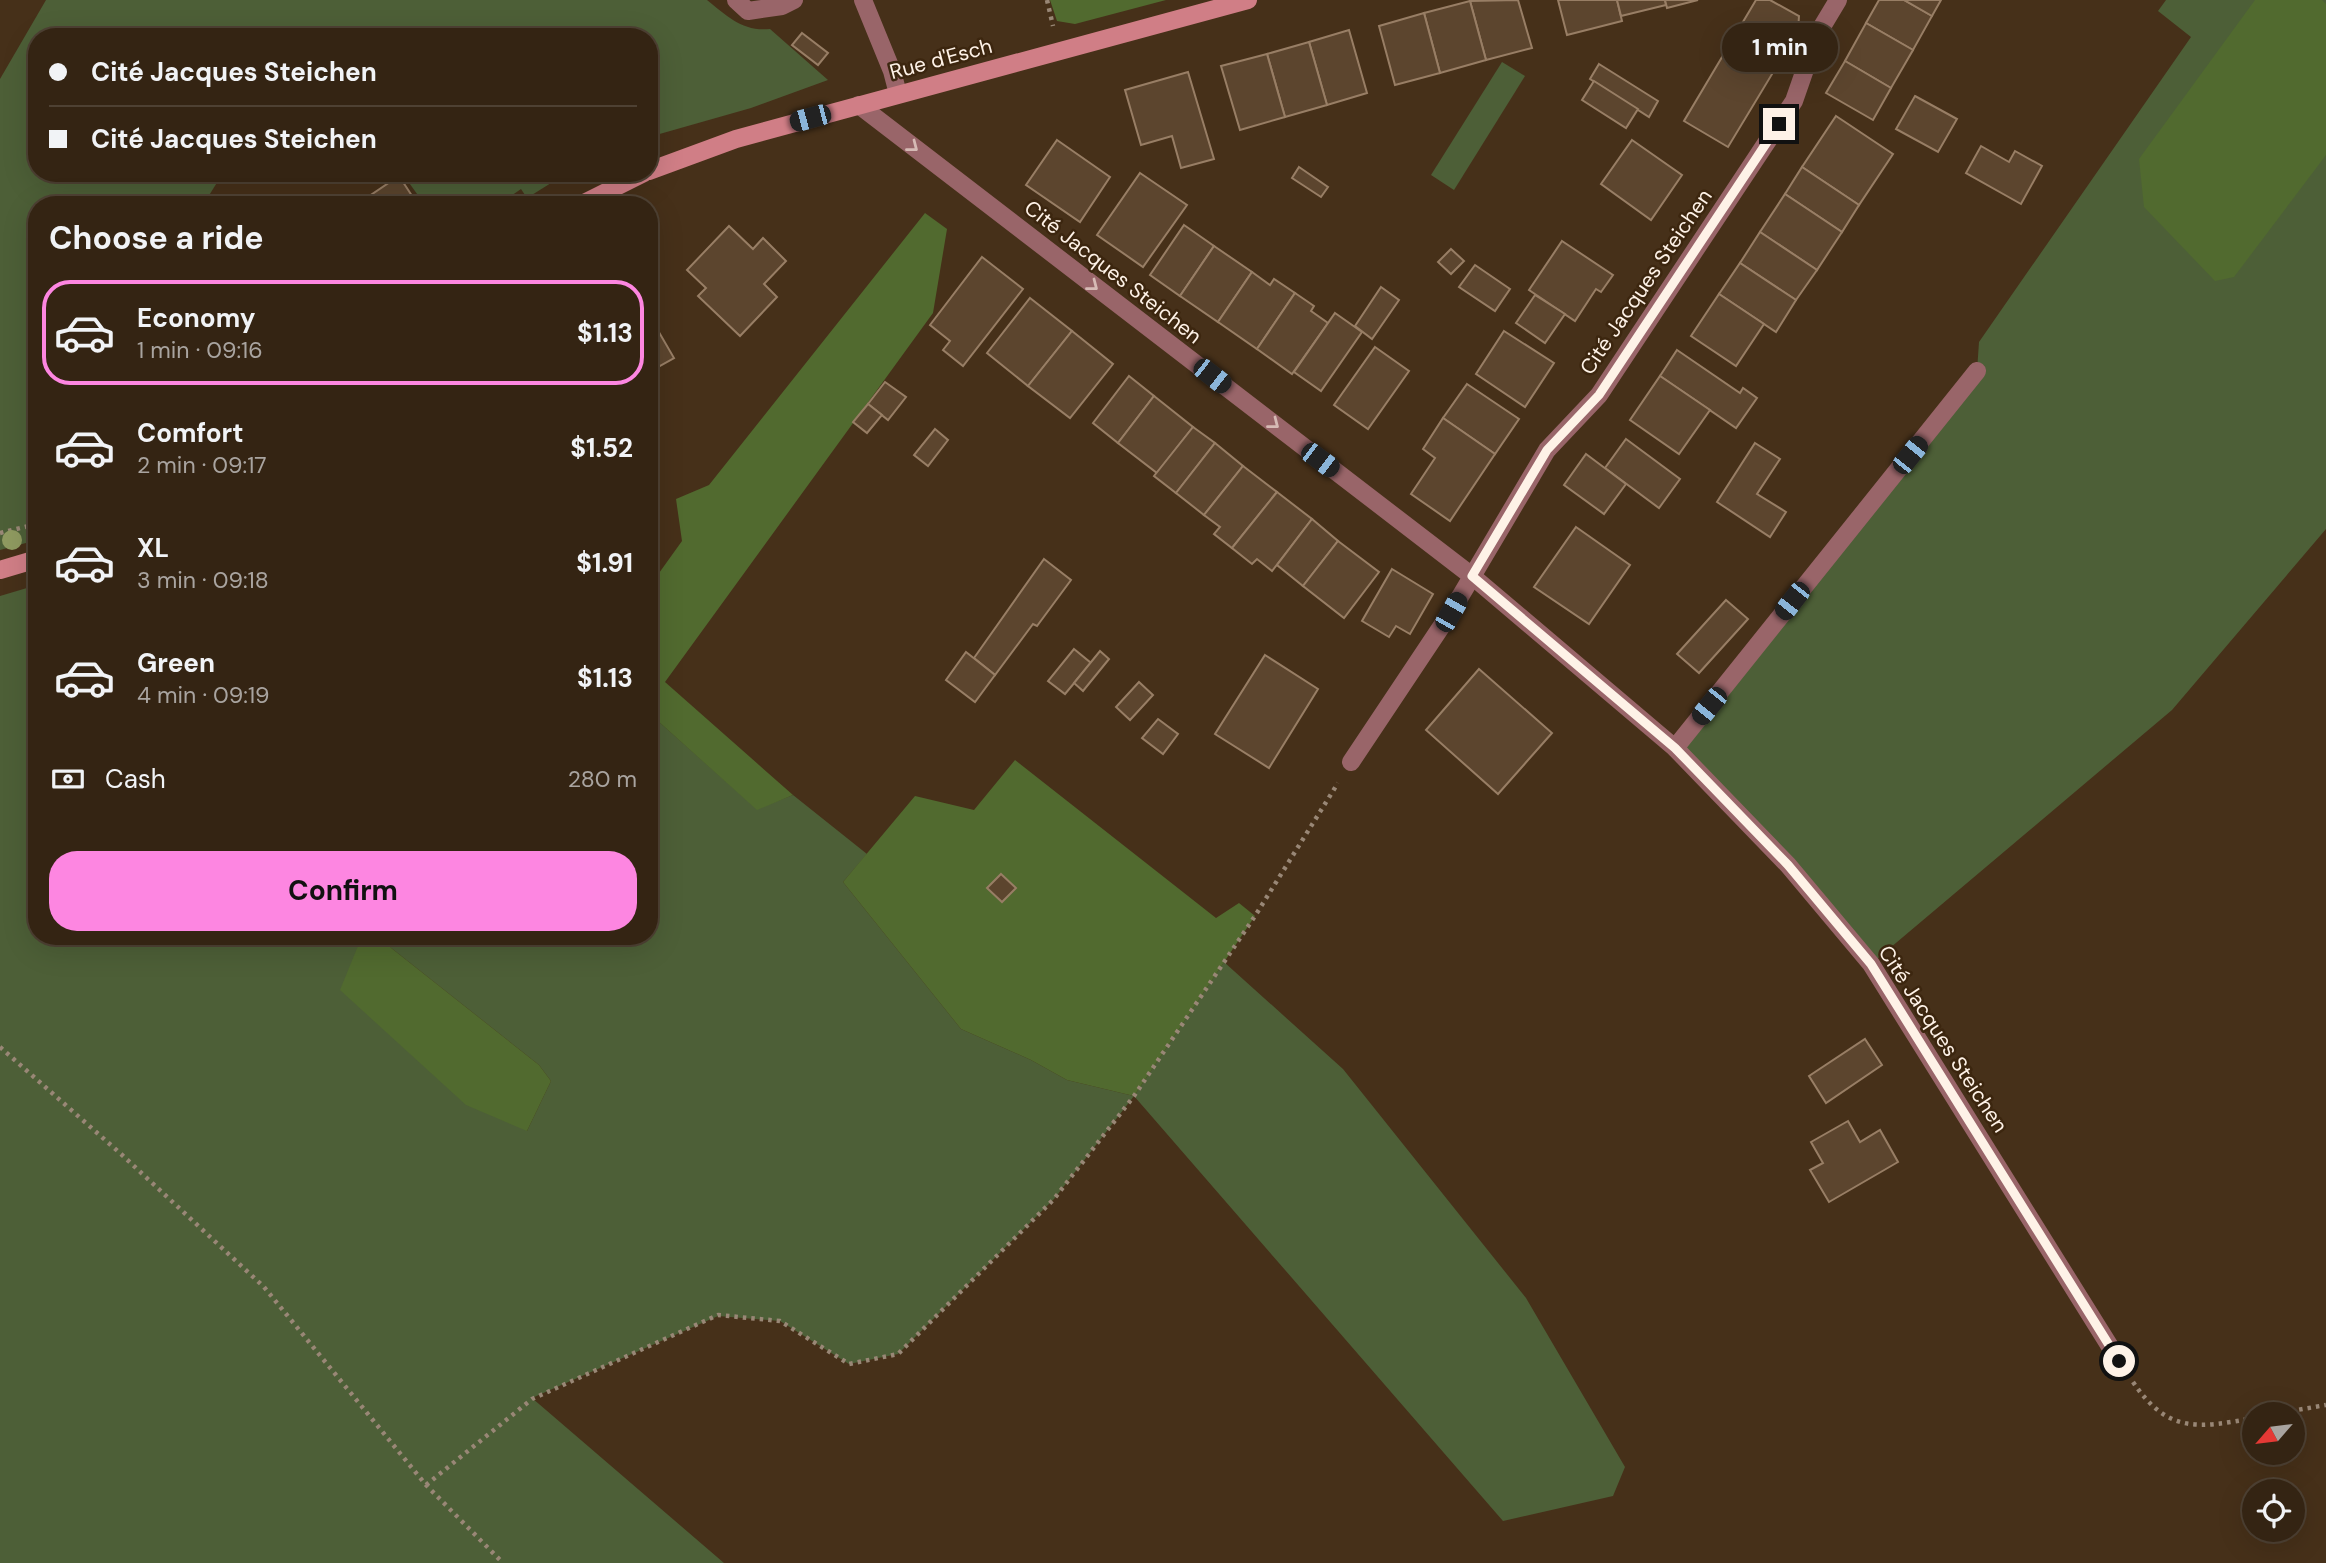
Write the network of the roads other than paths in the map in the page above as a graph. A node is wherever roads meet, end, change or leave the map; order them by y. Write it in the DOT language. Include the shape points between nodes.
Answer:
graph roads {
  1 [pos="736,0"];
  2 [pos="794,0"];
  3 [pos="863,0"];
  4 [pos="1248,0"];
  5 [pos="1838,0"];
  6 [pos="898,94"];
  7 [pos="859,105"];
  8 [pos="658,168"];
  9 [pos="626,182"];
  10 [pos="598,196"];
  11 [pos="1977,371"];
  12 [pos="28,562"];
  13 [pos="0,570"];
  14 [pos="1472,576"];
  15 [pos="1675,748"];
  16 [pos="1352,762"];
  17 [pos="2119,1361"];
  1 -- 2 [label="street" via="748,11"];
  3 -- 6 [label="street"];
  4 -- 6 [label="main road, Rue d'Esch"];
  5 -- 14 [label="street, Cité Jacques Steichen" via="1817,35 1794,101 1599,395 1547,450"];
  6 -- 7 [label="main road, Rue d'Esch"];
  7 -- 8 [label="main road, Rue d'Esch" via="736,138"];
  7 -- 14 [label="street, Cité Jacques Steichen, one-way"];
  9 -- 10 [label="main road"];
  11 -- 15 [label="street"];
  12 -- 13 [label="main road"];
  14 -- 15 [label="street, Cité Jacques Steichen"];
  14 -- 16 [label="street, Cité Jacques Steichen"];
  15 -- 17 [label="street, Cité Jacques Steichen" via="1788,865 1871,964"];
}
